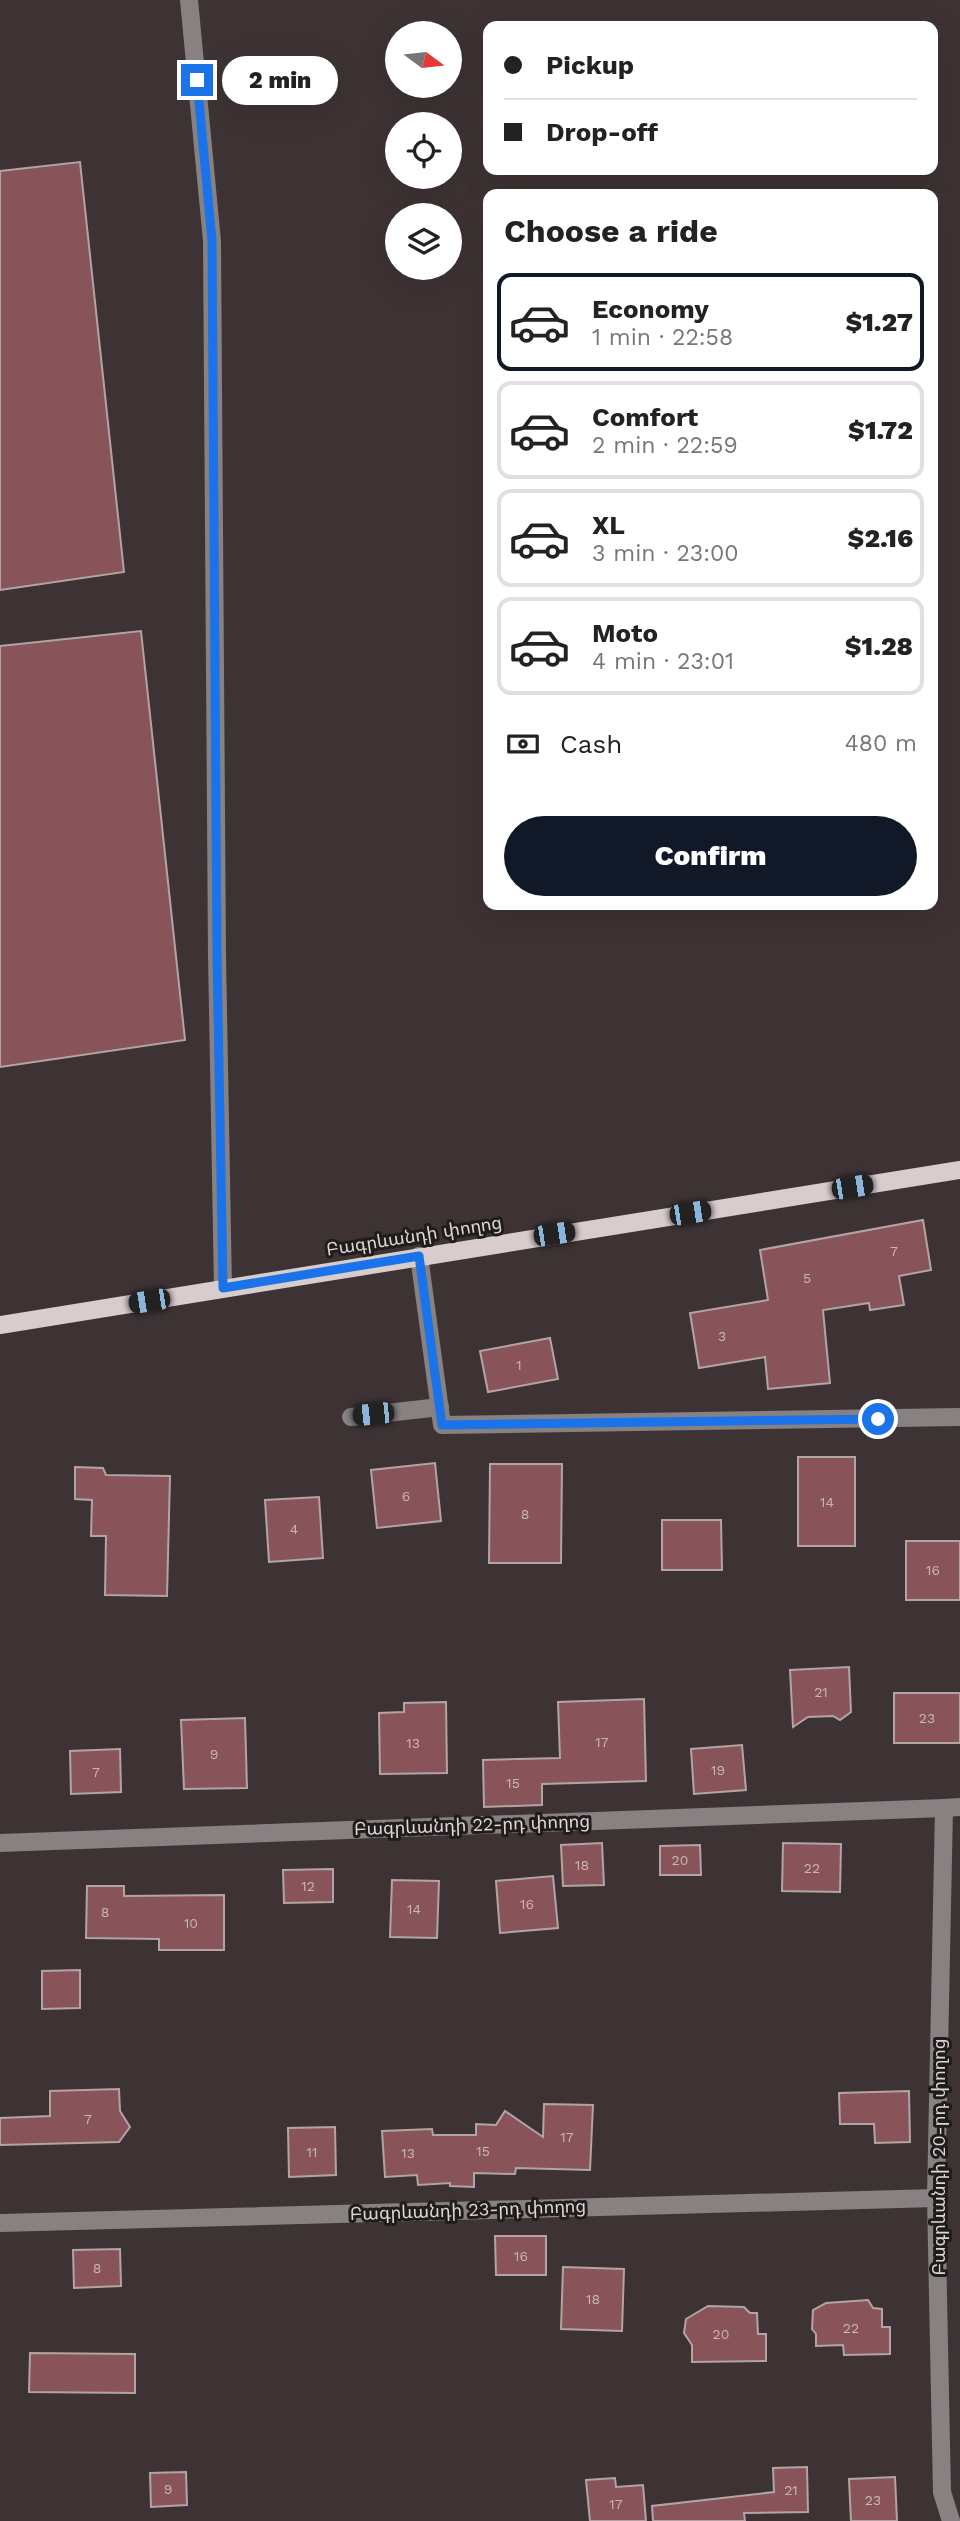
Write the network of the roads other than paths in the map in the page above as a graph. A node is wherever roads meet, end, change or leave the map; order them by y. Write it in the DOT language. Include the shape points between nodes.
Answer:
graph roads {
  1 [pos="188,0"];
  2 [pos="960,1170"];
  3 [pos="419,1256"];
  4 [pos="223,1288"];
  5 [pos="0,1325"];
  6 [pos="440,1406"];
  7 [pos="351,1417"];
  8 [pos="960,1417"];
  9 [pos="952,1807"];
  10 [pos="0,1843"];
  11 [pos="936,2198"];
  12 [pos="0,2223"];
  13 [pos="951,2521"];
  1 -- 4 [label="street" via="212,241"];
  2 -- 3 [label="main road, Բագրևանդի փողոց"];
  3 -- 4 [label="main road, Բագրևանդի փողոց"];
  3 -- 6 [label="street"];
  4 -- 5 [label="main road, Բագրևանդի փողոց"];
  6 -- 7 [label="street"];
  6 -- 8 [label="street" via="442,1425"];
  9 -- 10 [label="street, Բագրևանդի 22-րդ փողոց"];
  9 -- 11 [label="street, Բագրևանդի 20-րդ փողոց"];
  11 -- 12 [label="street, Բագրևանդի 23-րդ փողոց"];
  11 -- 13 [label="street, Բագրևանդի 20-րդ փողոց" via="942,2492"];
}
